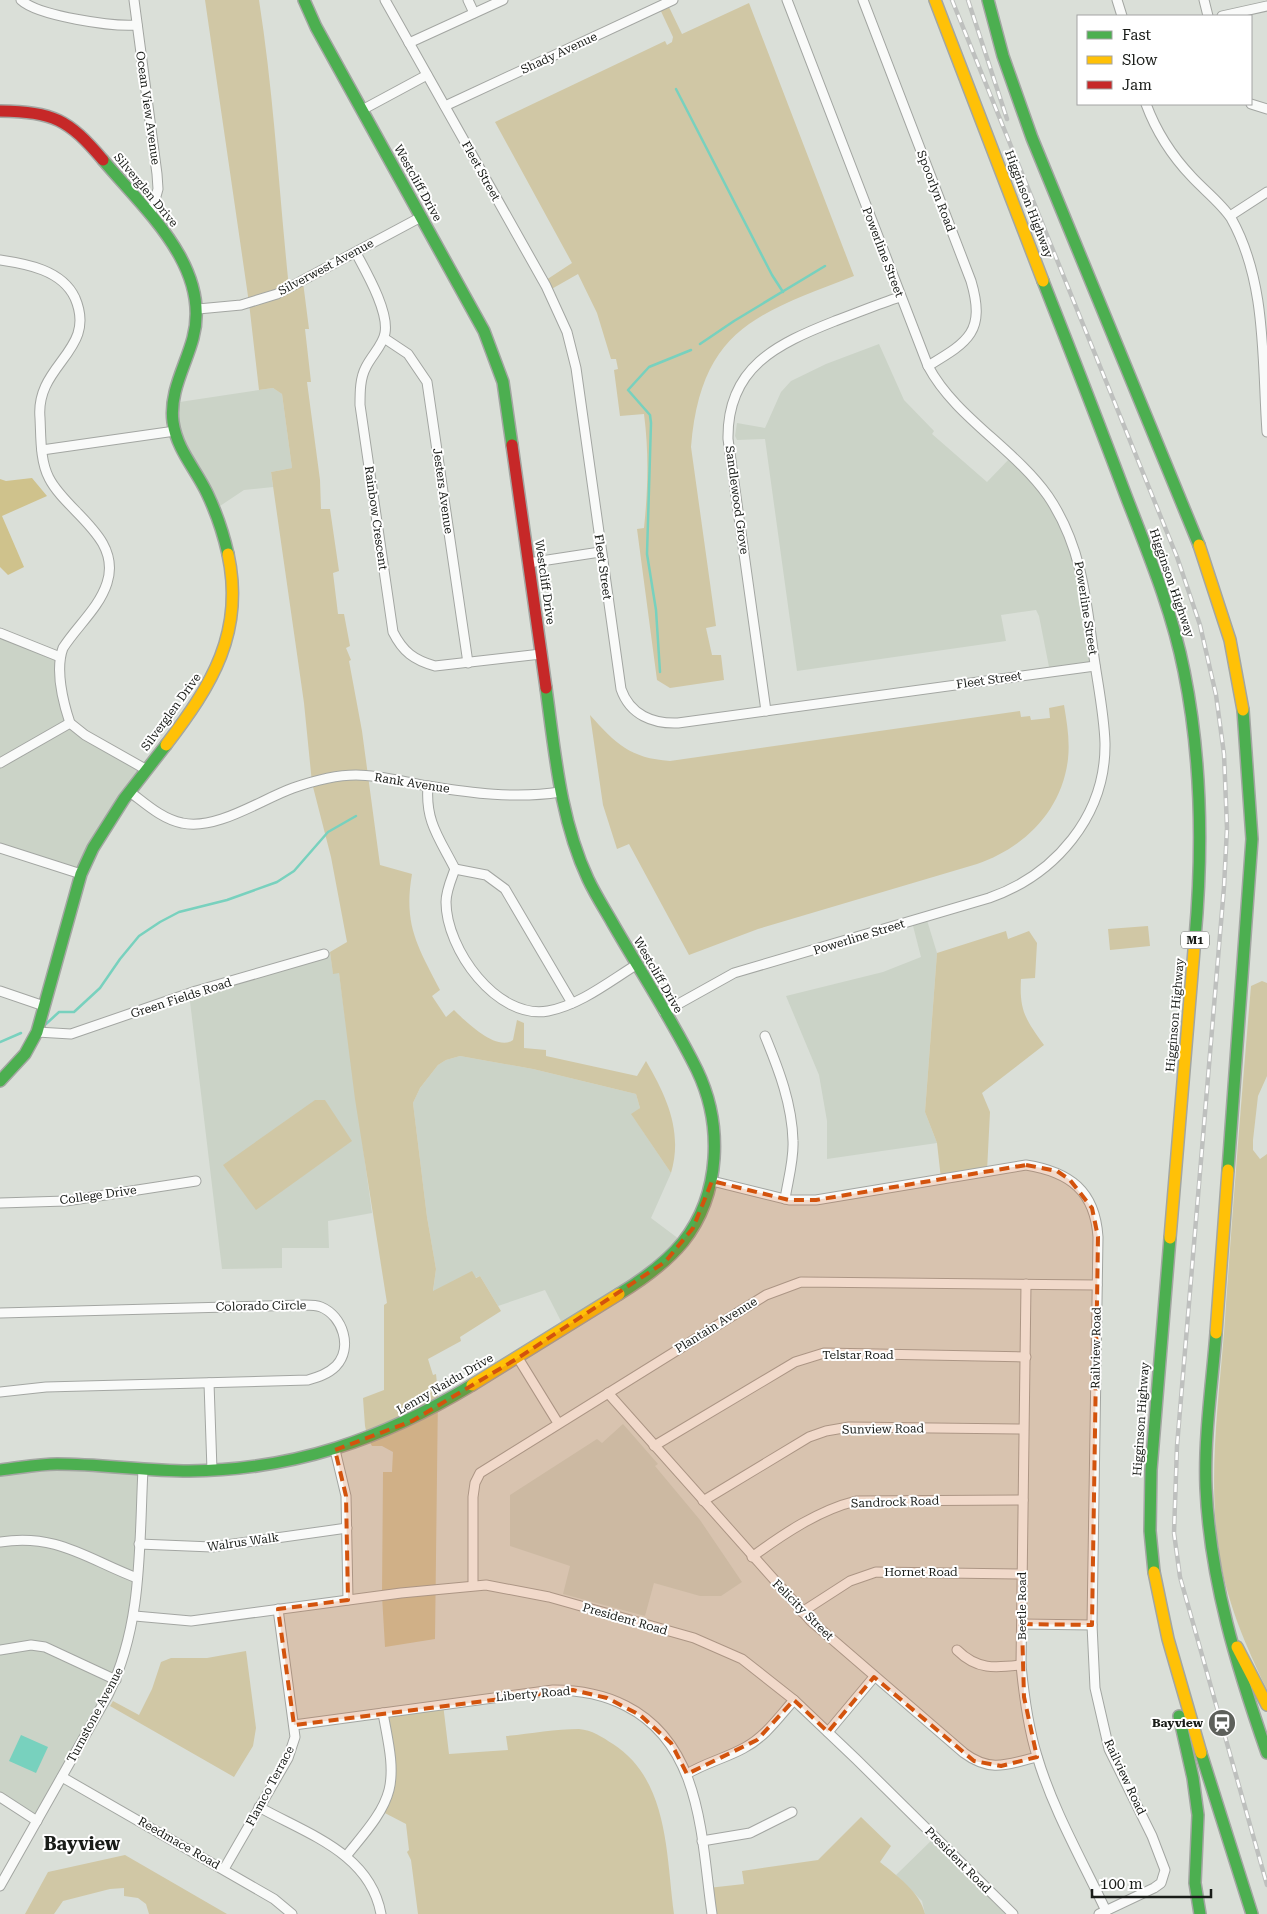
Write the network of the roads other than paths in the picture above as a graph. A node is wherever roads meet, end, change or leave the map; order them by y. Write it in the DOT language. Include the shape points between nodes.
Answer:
graph roads {
  1 [pos="21,0"];
  2 [pos="134,0"];
  3 [pos="304,0"];
  4 [pos="386,0"];
  5 [pos="468,0"];
  6 [pos="503,0"];
  7 [pos="673,0"];
  8 [pos="787,0"];
  9 [pos="863,0"];
  10 [pos="935,0"];
  11 [pos="988,0"];
  12 [pos="1117,0"];
  13 [pos="1204,0"];
  14 [pos="1267,6"];
  15 [pos="474,13"];
  16 [pos="1122,15"];
  17 [pos="1208,15"];
  18 [pos="1226,15"];
  19 [pos="137,25"];
  20 [pos="409,43"];
  21 [pos="427,75"];
  22 [pos="1252,104"];
  23 [pos="1146,105"];
  24 [pos="445,106"];
  25 [pos="1267,108"];
  26 [pos="362,110"];
  27 [pos="0,111"];
  28 [pos="1267,192"];
  29 [pos="151,214"];
  30 [pos="1230,216"];
  31 [pos="421,217"];
  32 [pos="356,253"];
  33 [pos="0,260"];
  34 [pos="900,297"];
  35 [pos="198,309"];
  36 [pos="384,338"];
  37 [pos="928,366"];
  38 [pos="175,431"];
  39 [pos="1267,432"];
  40 [pos="42,450"];
  41 [pos="600,552"];
  42 [pos="528,563"];
  43 [pos="0,633"];
  44 [pos="541,654"];
  45 [pos="60,657"];
  46 [pos="468,663"];
  47 [pos="1095,666"];
  48 [pos="766,711"];
  49 [pos="70,723"];
  50 [pos="0,763"];
  51 [pos="147,770"];
  52 [pos="428,786"];
  53 [pos="130,792"];
  54 [pos="560,792"];
  55 [pos="0,848"];
  56 [pos="455,869"];
  57 [pos="81,874"];
  58 [pos="324,954"];
  59 [pos="636,965"];
  60 [pos="0,991"];
  61 [pos="572,1003"];
  62 [pos="44,1006"];
  63 [pos="664,1012"];
  64 [pos="37,1032"];
  65 [pos="765,1036"];
  66 [pos="0,1081"];
  67 [pos="196,1181"];
  68 [pos="712,1181"];
  69 [pos="785,1198"];
  70 [pos="0,1203"];
  71 [pos="1026,1284"];
  72 [pos="1097,1285"];
  73 [pos="0,1314"];
  74 [pos="1026,1357"];
  75 [pos="518,1358"];
  76 [pos="209,1383"];
  77 [pos="0,1392"];
  78 [pos="608,1393"];
  79 [pos="558,1423"];
  80 [pos="1023,1429"];
  81 [pos="654,1446"];
  82 [pos="335,1450"];
  83 [pos="143,1469"];
  84 [pos="0,1470"];
  85 [pos="212,1470"];
  86 [pos="1023,1500"];
  87 [pos="703,1501"];
  88 [pos="347,1528"];
  89 [pos="0,1542"];
  90 [pos="139,1544"];
  91 [pos="752,1557"];
  92 [pos="1022,1574"];
  93 [pos="137,1578"];
  94 [pos="473,1585"];
  95 [pos="348,1600"];
  96 [pos="278,1609"];
  97 [pos="802,1612"];
  98 [pos="135,1616"];
  99 [pos="1022,1624"];
  100 [pos="1092,1625"];
  101 [pos="1228,1635"];
  102 [pos="0,1650"];
  103 [pos="957,1650"];
  104 [pos="1172,1658"];
  105 [pos="1021,1665"];
  106 [pos="874,1677"];
  107 [pos="116,1680"];
  108 [pos="794,1700"];
  109 [pos="1267,1705"];
  110 [pos="383,1713"];
  111 [pos="294,1725"];
  112 [pos="828,1732"];
  113 [pos="1267,1753"];
  114 [pos="1037,1757"];
  115 [pos="687,1774"];
  116 [pos="62,1777"];
  117 [pos="0,1797"];
  118 [pos="259,1807"];
  119 [pos="792,1812"];
  120 [pos="37,1821"];
  121 [pos="702,1841"];
  122 [pos="347,1855"];
  123 [pos="224,1869"];
  124 [pos="0,1886"];
  125 [pos="1103,1912"];
  126 [pos="292,1914"];
  127 [pos="382,1914"];
  128 [pos="712,1914"];
  129 [pos="1013,1914"];
  130 [pos="1200,1914"];
  131 [pos="1252,1914"];
  1 -- 19 [label="street" via="30,7 53,14"];
  2 -- 19 [label="street, Ocean View Avenue"];
  3 -- 26 [label="main road, Westcliff Drive"];
  4 -- 20 [label="street, Fleet Street"];
  5 -- 15 [label="street"];
  6 -- 15 [label="street"];
  7 -- 24 [label="street, Shady Avenue"];
  8 -- 34 [label="street, Powerline Street"];
  9 -- 37 [label="street, Spoorlyn Road" via="977,303 976,320 967,339"];
  10 -- 104 [label="main road, Higginson Highway / M1" via="1158,578 1177,637 1192,703 1202,809 1200,880 1149,1485 1151,1547"];
  11 -- 101 [label="main road" via="1031,136 1214,584 1230,642 1250,752 1252,839 1248,923 1206,1495 1214,1567"];
  12 -- 16 [label="street"];
  13 -- 17 [label="street"];
  14 -- 18 [label="street"];
  15 -- 20 [label="street"];
  19 -- 29 [label="street, Ocean View Avenue" via="157,174 158,189"];
  20 -- 21 [label="street, Fleet Street"];
  21 -- 24 [label="street, Fleet Street"];
  21 -- 26 [label="street"];
  22 -- 25 [label="street"];
  23 -- 30 [label="street" via="1169,150"];
  24 -- 41 [label="street, Fleet Street" via="546,286 567,332 576,368"];
  26 -- 31 [label="main road, Westcliff Drive"];
  27 -- 29 [label="main road, Silverglen Drive" via="42,114 70,125"];
  28 -- 30 [label="street"];
  29 -- 35 [label="main road, Silverglen Drive" via="186,271"];
  30 -- 39 [label="street" via="1248,251 1259,295"];
  31 -- 32 [label="street, Silverwest Avenue"];
  31 -- 42 [label="main road, Westcliff Drive" via="484,331 498,364"];
  32 -- 35 [label="street, Silverwest Avenue" via="269,297 241,305"];
  32 -- 36 [label="street" via="378,297 386,327"];
  33 -- 40 [label="street" via="26,265 56,277 70,289 79,309 81,326 77,340 51,374 42,395 39,412"];
  34 -- 37 [label="street, Powerline Street"];
  34 -- 48 [label="street, Sandlewood Grove" via="774,348 748,375 730,414 728,439"];
  35 -- 38 [label="main road, Silverglen Drive" via="196,329 176,389 172,411"];
  36 -- 46 [label="street, Jesters Avenue" via="408,354 427,382"];
  36 -- 46 [label="street, Rainbow Crescent" via="362,379 360,405 391,624 399,643 409,656 419,662 435,666"];
  37 -- 47 [label="street, Powerline Street" via="945,393 1036,481 1063,521 1080,564"];
  38 -- 40 [label="street"];
  38 -- 51 [label="main road, Silverglen Drive" via="214,510 230,569 233,613 222,658 212,679"];
  40 -- 45 [label="street" via="51,482 100,539 109,566 107,583 100,598 69,639"];
  41 -- 42 [label="street"];
  41 -- 48 [label="street, Fleet Street" via="621,689 636,711 663,724"];
  42 -- 44 [label="main road, Westcliff Drive"];
  43 -- 45 [label="street"];
  44 -- 46 [label="street, Rainbow Crescent"];
  44 -- 54 [label="main road, Westcliff Drive"];
  45 -- 49 [label="street"];
  47 -- 48 [label="street, Fleet Street"];
  47 -- 63 [label="street, Powerline Street" via="1105,743 1100,782 1074,840 1049,865 1015,889 989,898 734,973"];
  49 -- 50 [label="street"];
  49 -- 51 [label="street"];
  51 -- 53 [label="main road, Silverglen Drive"];
  52 -- 53 [label="street, Rank Avenue" via="378,776 334,778 292,788 224,817 196,824 168,818"];
  52 -- 54 [label="street, Rank Avenue" via="528,796"];
  52 -- 56 [label="street" via="427,804 432,826"];
  53 -- 57 [label="main road, Silverglen Drive" via="93,847"];
  54 -- 59 [label="main road, Westcliff Drive" via="567,825 588,880"];
  55 -- 57 [label="street"];
  56 -- 61 [label="street" via="486,875 505,889"];
  56 -- 61 [label="street" via="447,896 448,918 455,941 490,991 518,1009 531,1012 548,1011"];
  57 -- 62 [label="main road, Silverglen Drive"];
  58 -- 64 [label="street, Green Fields Road" via="196,991 71,1034"];
  59 -- 61 [label="street"];
  59 -- 63 [label="main road, Westcliff Drive"];
  60 -- 62 [label="street"];
  62 -- 64 [label="main road, Silverglen Drive"];
  63 -- 68 [label="main road, Westcliff Drive" via="707,1091 716,1137"];
  64 -- 66 [label="main road, Silverglen Drive" via="25,1054"];
  65 -- 69 [label="street" via="790,1108 793,1142"];
  67 -- 70 [label="street, College Drive" via="66,1201"];
  68 -- 69 [label="street, Railview Road"];
  68 -- 75 [label="main road, Lenny Naidu Drive" via="693,1228 665,1262"];
  69 -- 72 [label="street, Railview Road" via="816,1200 1026,1165 1057,1171 1080,1189 1092,1208 1098,1237"];
  71 -- 72 [label="street, Plantain Avenue"];
  71 -- 74 [label="street, Beetle Road"];
  71 -- 78 [label="street, Plantain Avenue" via="792,1284 766,1295"];
  72 -- 100 [label="street, Railview Road"];
  73 -- 76 [label="street, Colorado Circle" via="305,1305 326,1310 339,1323 345,1340 342,1357 337,1366 326,1374 308,1380"];
  74 -- 80 [label="street, Beetle Road"];
  74 -- 81 [label="street, Telstar Road" via="813,1356 777,1372"];
  75 -- 79 [label="street"];
  75 -- 82 [label="main road, Lenny Naidu Drive" via="412,1421"];
  76 -- 77 [label="street, Colorado Circle" via="46,1387"];
  76 -- 85 [label="street"];
  78 -- 79 [label="street, Plantain Avenue"];
  78 -- 81 [label="street, Felicity Street"];
  79 -- 94 [label="street, Plantain Avenue" via="486,1467 477,1478 473,1497"];
  80 -- 86 [label="street, Beetle Road"];
  80 -- 87 [label="street, Sunview Road" via="849,1427 826,1431 791,1447"];
  81 -- 87 [label="street, Felicity Street"];
  82 -- 85 [label="main road, Lenny Naidu Drive" via="259,1466"];
  82 -- 88 [label="street" via="346,1490"];
  83 -- 84 [label="main road, Lenny Naidu Drive" via="55,1464"];
  83 -- 85 [label="main road, Lenny Naidu Drive"];
  83 -- 90 [label="street, Turnstone Avenue"];
  86 -- 91 [label="street, Sandrock Road" via="856,1501 815,1517"];
  86 -- 92 [label="street, Beetle Road"];
  87 -- 91 [label="street, Felicity Street"];
  88 -- 90 [label="street, Walrus Walk" via="212,1547"];
  88 -- 95 [label="street"];
  89 -- 93 [label="street" via="25,1539 55,1544"];
  90 -- 93 [label="street, Turnstone Avenue"];
  91 -- 97 [label="street, Felicity Street"];
  92 -- 97 [label="street, Hornet Road" via="876,1572 850,1581"];
  92 -- 99 [label="street, Beetle Road"];
  93 -- 98 [label="street, Turnstone Avenue"];
  94 -- 95 [label="street, President Road"];
  94 -- 108 [label="street, President Road" via="516,1589 549,1597 703,1641 742,1658"];
  95 -- 96 [label="street, President Road"];
  96 -- 98 [label="street, President Road" via="191,1621"];
  96 -- 111 [label="street, Flamco Terrace"];
  97 -- 106 [label="street, Felicity Street"];
  98 -- 107 [label="street, Turnstone Avenue"];
  99 -- 100 [label="street"];
  99 -- 105 [label="street, Beetle Road"];
  100 -- 125 [label="street, Railview Road" via="1095,1688 1109,1749 1162,1858 1164,1877 1154,1888"];
  101 -- 109 [label="main road" via="1248,1664"];
  101 -- 113 [label="main road"];
  102 -- 107 [label="street" via="31,1645 45,1647"];
  103 -- 105 [label="street" via="966,1660 984,1667"];
  104 -- 130 [label="main road" via="1170,1682 1193,1778 1198,1815 1195,1883"];
  104 -- 131 [label="main road, Higginson Highway / M1"];
  105 -- 114 [label="street, Beetle Road" via="1024,1697"];
  106 -- 112 [label="street"];
  106 -- 114 [label="street, Felicity Street" via="974,1760 1001,1766"];
  107 -- 116 [label="street, Turnstone Avenue"];
  108 -- 112 [label="street, President Road"];
  108 -- 115 [label="street" via="768,1731 750,1744"];
  110 -- 111 [label="street, Liberty Road"];
  110 -- 115 [label="street, Liberty Road" via="553,1690 583,1691 620,1704 652,1724 671,1743"];
  110 -- 122 [label="street" via="390,1789 384,1806"];
  111 -- 118 [label="street, Flamco Terrace" via="295,1737 288,1758"];
  112 -- 129 [label="street, President Road"];
  114 -- 125 [label="street, Beetle Road"];
  115 -- 121 [label="street, Liberty Road"];
  116 -- 120 [label="street, Turnstone Avenue"];
  116 -- 123 [label="street, Reedmace Road"];
  117 -- 120 [label="street"];
  118 -- 122 [label="street"];
  118 -- 123 [label="street, Flamco Terrace"];
  119 -- 121 [label="street" via="750,1833"];
  120 -- 124 [label="street, Turnstone Avenue"];
  121 -- 128 [label="street, Liberty Road"];
  122 -- 127 [label="street" via="367,1878"];
  123 -- 126 [label="street, Reedmace Road" via="274,1898"];
}
